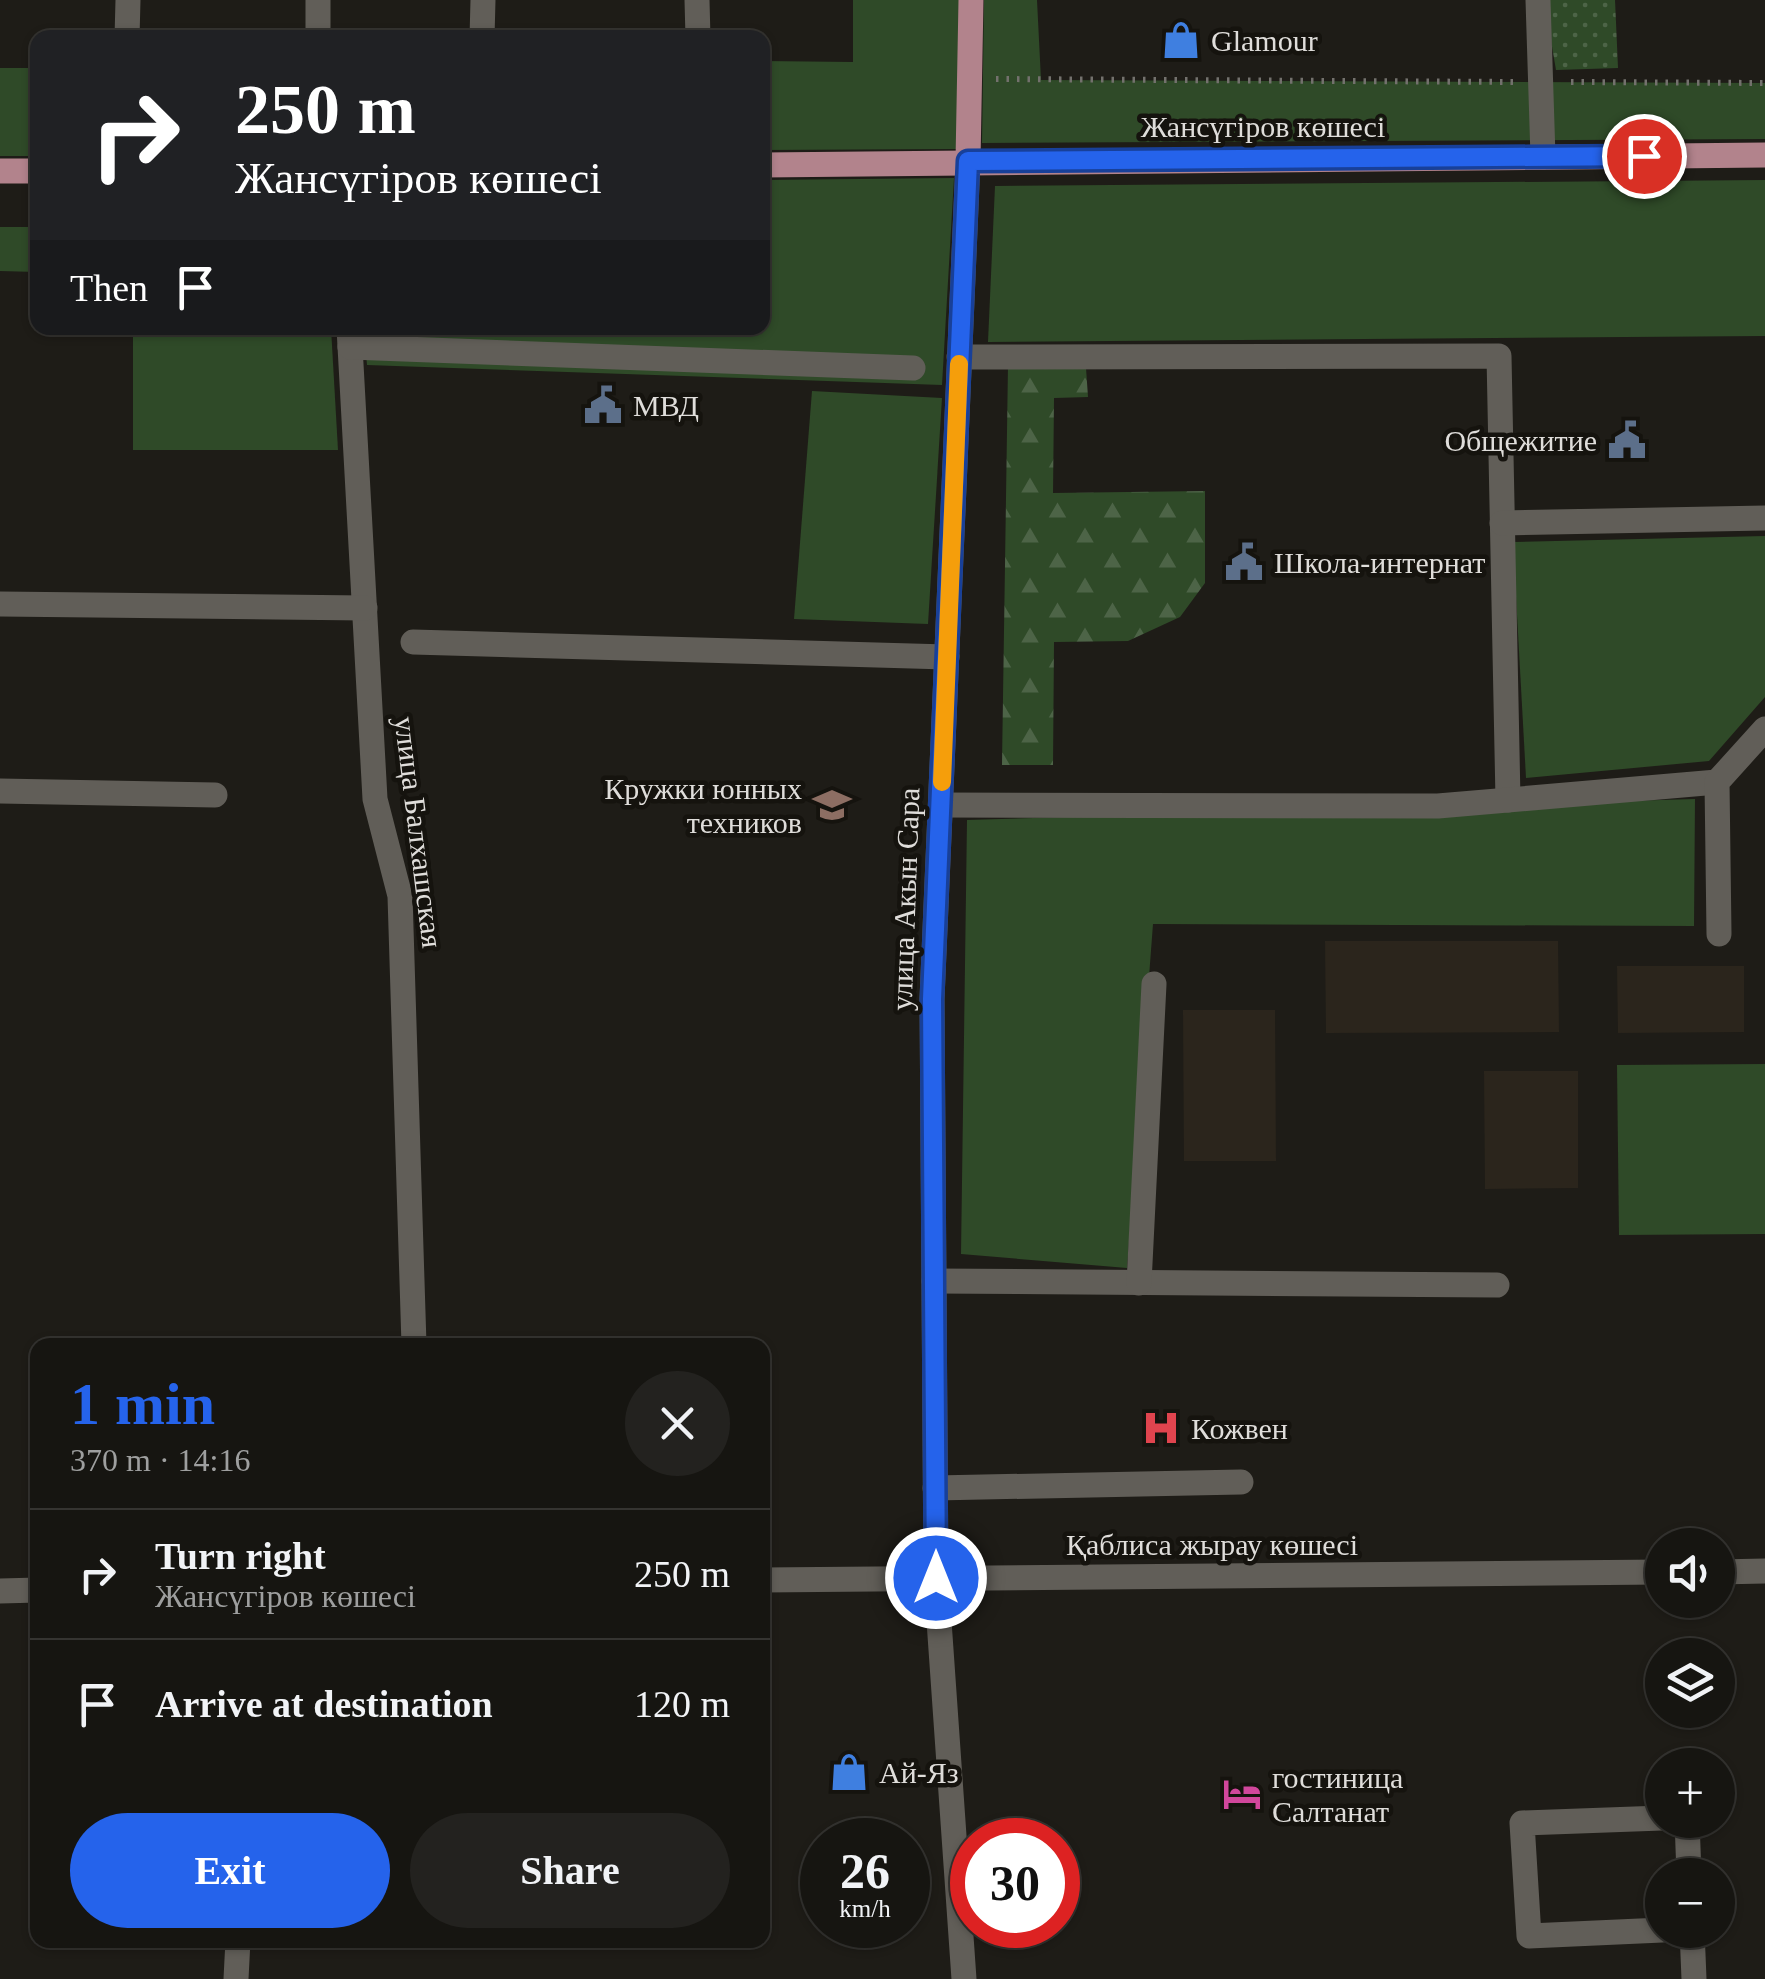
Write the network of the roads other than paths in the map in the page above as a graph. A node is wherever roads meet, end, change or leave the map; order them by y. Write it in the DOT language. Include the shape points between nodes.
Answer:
graph roads {
  1 [pos="128,0"];
  2 [pos="318,0"];
  3 [pos="483,0"];
  4 [pos="697,0"];
  5 [pos="971,0"];
  6 [pos="1538,0"];
  7 [pos="128,30"];
  8 [pos="318,30"];
  9 [pos="482,30"];
  10 [pos="698,30"];
  11 [pos="1765,155"];
  12 [pos="1544,157"];
  13 [pos="968,161"];
  14 [pos="770,164"];
  15 [pos="0,171"];
  16 [pos="30,171"];
  17 [pos="350,337"];
  18 [pos="959,357"];
  19 [pos="913,368"];
  20 [pos="1765,518"];
  21 [pos="1502,523"];
  22 [pos="0,604"];
  23 [pos="365,608"];
  24 [pos="412,642"];
  25 [pos="947,656"];
  26 [pos="1765,730"];
  27 [pos="1717,782"];
  28 [pos="0,790"];
  29 [pos="216,795"];
  30 [pos="1508,800"];
  31 [pos="941,804"];
  32 [pos="1719,934"];
  33 [pos="1154,984"];
  34 [pos="934,1281"];
  35 [pos="1139,1283"];
  36 [pos="1498,1285"];
  37 [pos="414,1338"];
  38 [pos="1241,1482"];
  39 [pos="935,1488"];
  40 [pos="1645,1572"];
  41 [pos="1735,1572"];
  42 [pos="1765,1572"];
  43 [pos="936,1578"];
  44 [pos="770,1580"];
  45 [pos="30,1590"];
  46 [pos="0,1591"];
  47 [pos="1645,1819"];
  48 [pos="1645,1931"];
  49 [pos="238,1948"];
  50 [pos="1693,1948"];
  51 [pos="236,1979"];
  52 [pos="964,1979"];
  53 [pos="1694,1979"];
  1 -- 7 [label="street"];
  2 -- 8 [label="street"];
  3 -- 9 [label="street"];
  4 -- 10 [label="street"];
  5 -- 13 [label="main road, улица Акын Сара"];
  6 -- 12 [label="street"];
  11 -- 12 [label="main road, Жансүгіров көшесі"];
  12 -- 13 [label="main road, Жансүгіров көшесі"];
  13 -- 14 [label="main road, Жансүгіров көшесі"];
  13 -- 18 [label="street, улица Акын Сара"];
  15 -- 16 [label="main road"];
  17 -- 19 [label="street"];
  17 -- 23 [label="street, улица Балхашская"];
  18 -- 21 [label="street" via="1499,356"];
  18 -- 25 [label="street, улица Акын Сара"];
  20 -- 21 [label="street"];
  21 -- 30 [label="street"];
  22 -- 23 [label="street"];
  23 -- 37 [label="street, улица Балхашская" via="375,799 400,896"];
  24 -- 25 [label="street"];
  25 -- 31 [label="street, улица Акын Сара"];
  26 -- 27 [label="street"];
  27 -- 30 [label="street"];
  27 -- 32 [label="street"];
  28 -- 29 [label="street"];
  30 -- 31 [label="street" via="1438,806"];
  31 -- 34 [label="street, улица Акын Сара" via="932,999"];
  33 -- 35 [label="street"];
  34 -- 35 [label="street"];
  34 -- 39 [label="street, улица Акын Сара"];
  35 -- 36 [label="street"];
  38 -- 39 [label="street"];
  39 -- 43 [label="street, улица Акын Сара"];
  40 -- 43 [label="street, Қаблиса жырау көшесі"];
  41 -- 42 [label="street"];
  43 -- 44 [label="street, Қаблиса жырау көшесі"];
  43 -- 52 [label="street, улица Акын Сара"];
  45 -- 46 [label="street"];
  47 -- 48 [label="street" via="1522,1823 1529,1936"];
  49 -- 51 [label="street"];
  50 -- 53 [label="street"];
}
